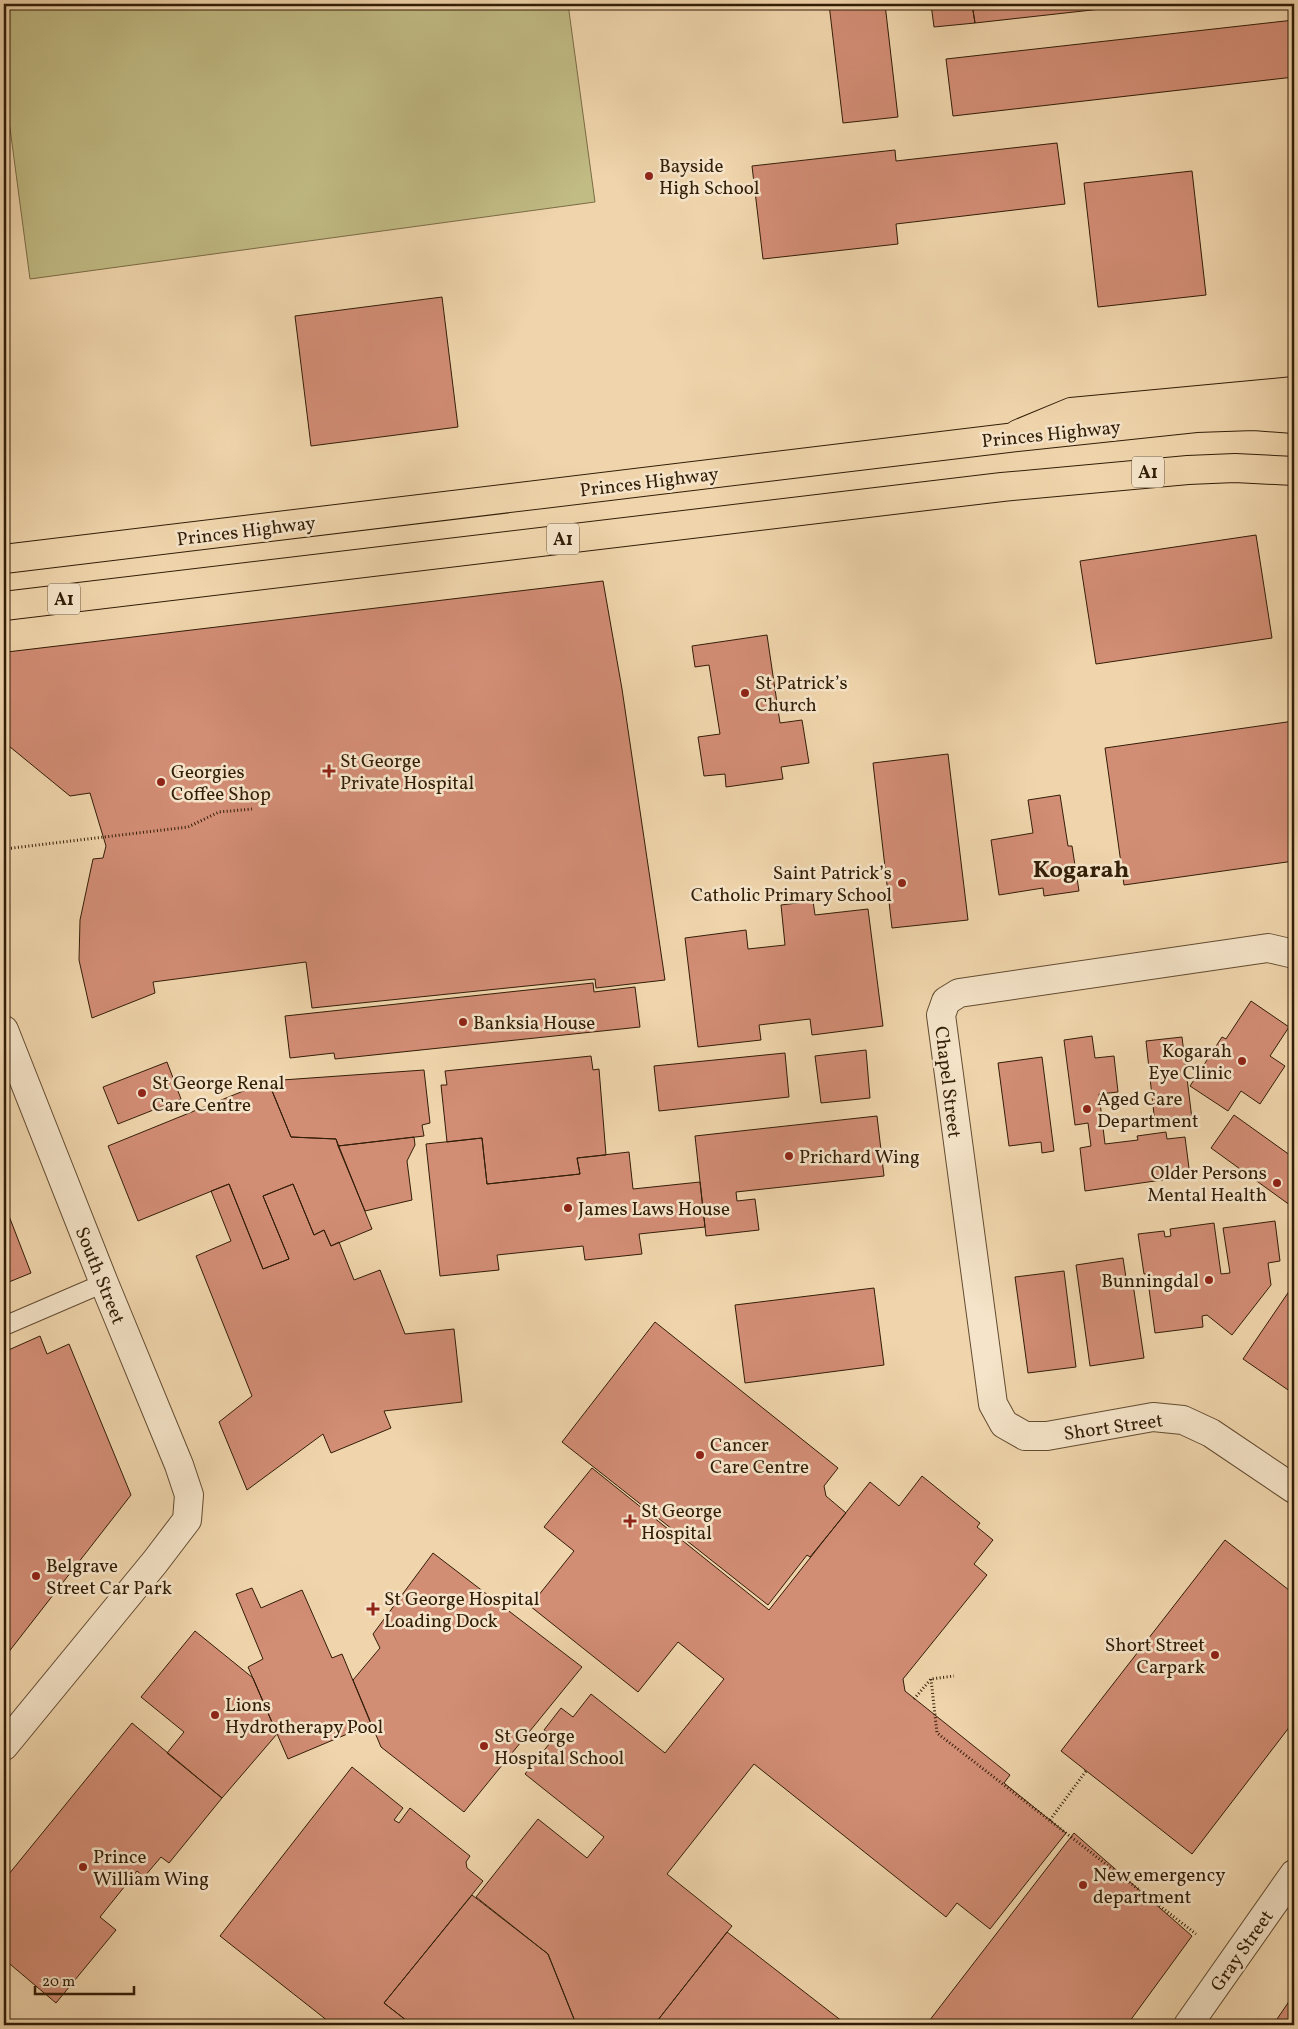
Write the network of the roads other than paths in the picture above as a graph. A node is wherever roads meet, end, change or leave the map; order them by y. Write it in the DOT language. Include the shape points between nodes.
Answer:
graph roads {
  1 [pos="1294,391"];
  2 [pos="1294,419"];
  3 [pos="1008,438"];
  4 [pos="1294,472"];
  5 [pos="4,559"];
  6 [pos="4,606"];
  7 [pos="1294,954"];
  8 [pos="4,1034"];
  9 [pos="104,1283"];
  10 [pos="4,1326"];
  11 [pos="1004,1424"];
  12 [pos="1294,1489"];
  13 [pos="4,1746"];
  14 [pos="1294,1874"];
  15 [pos="1188,2025"];
  1 -- 3 [label="main road" via="1071,412"];
  2 -- 3 [label="main road, Princes Highway" via="1254,416 1196,418"];
  3 -- 5 [label="main road, Princes Highway"];
  4 -- 6 [label="main road, A1" via="1235,468 1188,470 1012,486"];
  7 -- 11 [label="street, Chapel Street" via="1268,948 959,992 946,1001 941,1015 971,1249 993,1404"];
  8 -- 9 [label="street, South Street"];
  9 -- 10 [label="lane"];
  9 -- 13 [label="street, South Street" via="179,1465 189,1495 187,1520"];
  11 -- 12 [label="street, Short Street" via="1025,1436 1047,1436 1153,1416 1183,1420 1211,1433"];
  14 -- 15 [label="street, Gray Street"];
}
